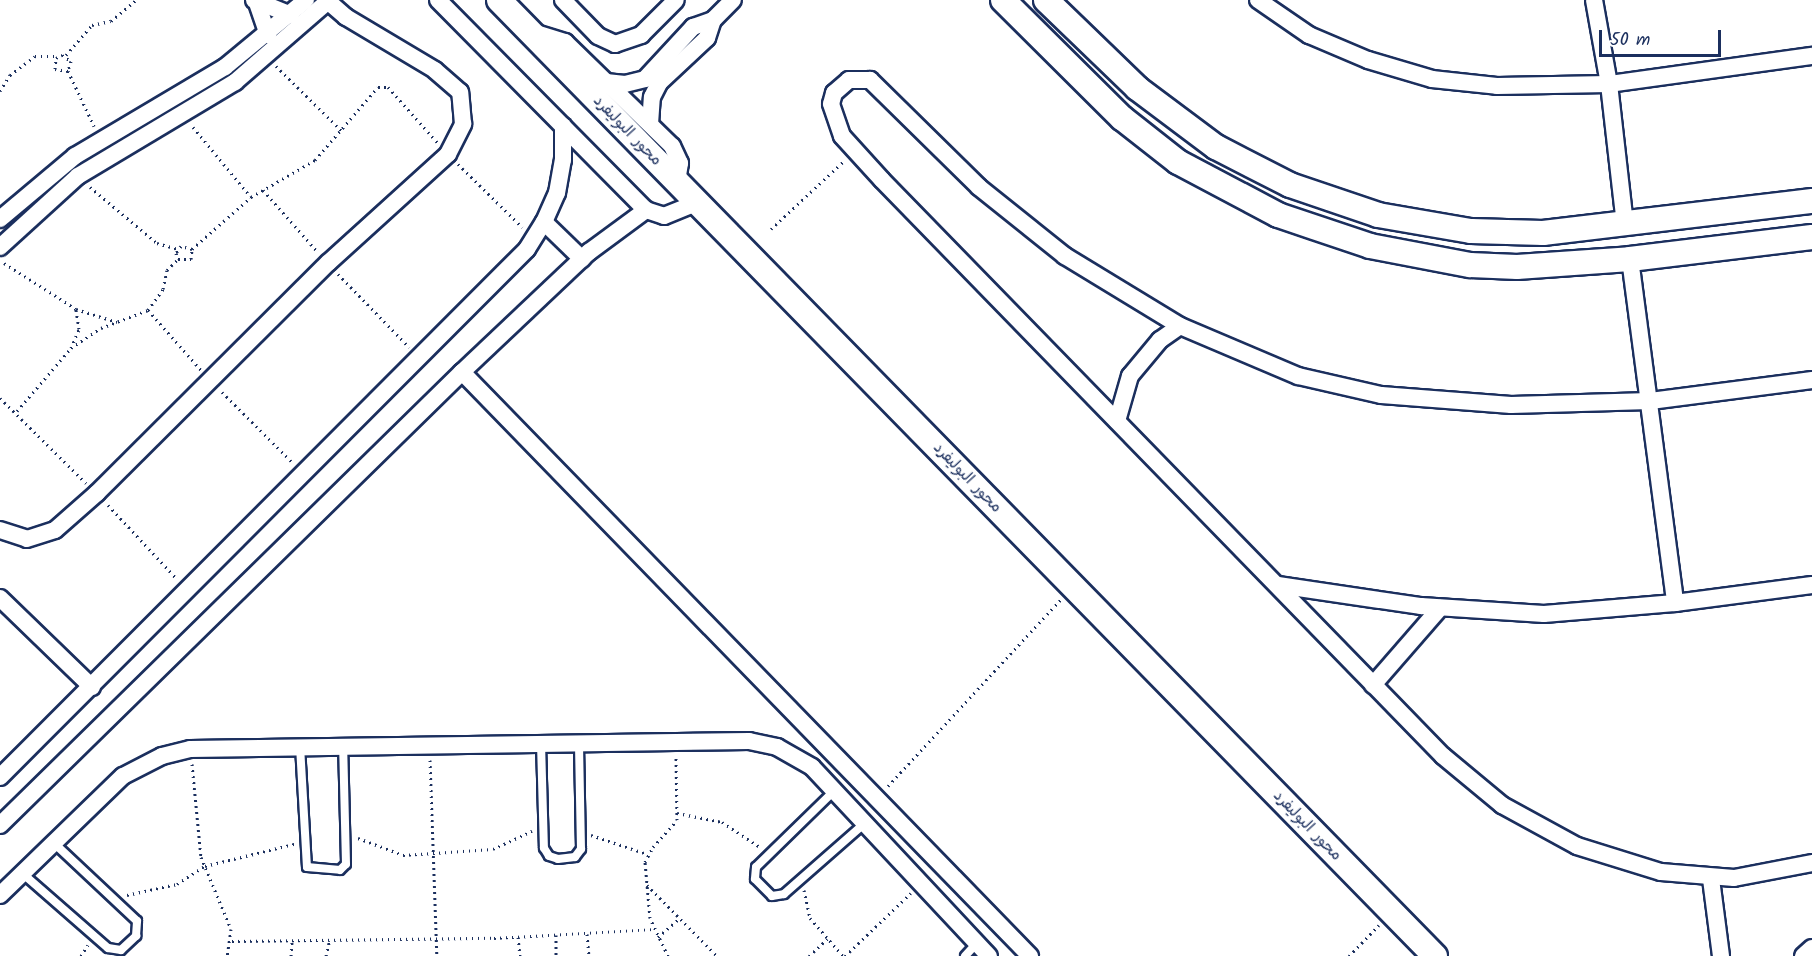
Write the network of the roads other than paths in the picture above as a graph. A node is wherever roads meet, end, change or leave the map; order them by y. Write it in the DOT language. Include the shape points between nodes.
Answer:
graph roads {
  1 [pos="306,0"];
  2 [pos="438,0"];
  3 [pos="500,0"];
  4 [pos="563,0"];
  5 [pos="676,0"];
  6 [pos="734,0"];
  7 [pos="1003,0"];
  8 [pos="1046,0"];
  9 [pos="1258,0"];
  10 [pos="1594,0"];
  11 [pos="256,1"];
  12 [pos="332,1"];
  13 [pos="291,15"];
  14 [pos="529,31"];
  15 [pos="267,35"];
  16 [pos="684,48"];
  17 [pos="1812,56"];
  18 [pos="225,67"];
  19 [pos="235,82"];
  20 [pos="606,82"];
  21 [pos="1609,84"];
  22 [pos="650,124"];
  23 [pos="563,126"];
  24 [pos="51,174"];
  25 [pos="677,182"];
  26 [pos="64,187"];
  27 [pos="1812,201"];
  28 [pos="696,202"];
  29 [pos="1747,209"];
  30 [pos="646,210"];
  31 [pos="0,219"];
  32 [pos="544,222"];
  33 [pos="1624,225"];
  34 [pos="1812,237"];
  35 [pos="1752,245"];
  36 [pos="0,247"];
  37 [pos="582,259"];
  38 [pos="1630,259"];
  39 [pos="1180,326"];
  40 [pos="462,372"];
  41 [pos="1812,380"];
  42 [pos="1650,401"];
  43 [pos="1117,421"];
  44 [pos="0,530"];
  45 [pos="1278,585"];
  46 [pos="1812,585"];
  47 [pos="0,598"];
  48 [pos="1675,603"];
  49 [pos="1440,608"];
  50 [pos="1373,685"];
  51 [pos="92,687"];
  52 [pos="541,742"];
  53 [pos="579,742"];
  54 [pos="300,745"];
  55 [pos="343,745"];
  56 [pos="0,777"];
  57 [pos="835,790"];
  58 [pos="865,823"];
  59 [pos="0,825"];
  60 [pos="54,843"];
  61 [pos="1811,864"];
  62 [pos="22,873"];
  63 [pos="1711,879"];
  64 [pos="0,895"];
  65 [pos="977,943"];
  66 [pos="1812,948"];
  67 [pos="965,956"];
  68 [pos="989,956"];
  69 [pos="1029,956"];
  70 [pos="1435,956"];
  71 [pos="1721,956"];
  72 [pos="1803,956"];
  1 -- 13 [label="street"];
  2 -- 23 [label="street"];
  3 -- 14 [label="street, محور البوليفرد"];
  4 -- 5 [label="street" via="598,36 615,44 641,35"];
  6 -- 16 [label="street" via="714,20 706,38"];
  7 -- 38 [label="street" via="1122,118 1178,162 1278,215 1370,246 1470,265 1517,267"];
  8 -- 33 [label="street" via="1137,88 1216,147 1290,186 1378,215 1471,231 1543,233"];
  9 -- 21 [label="street" via="1309,35 1368,60 1432,79 1497,86"];
  10 -- 21 [label="street"];
  11 -- 13 [label="street"];
  11 -- 15 [label="street"];
  12 -- 19 [label="street"];
  12 -- 44 [label="street" via="356,21 435,70 459,92 463,124 448,154 327,263 97,494 55,530 39,538 11,536"];
  13 -- 15 [label="street"];
  14 -- 20 [label="street" via="565,42"];
  14 -- 25 [label="street, محور البوليفرد"];
  15 -- 18 [label="street"];
  16 -- 20 [label="street" via="645,80"];
  16 -- 22 [label="street" via="655,90"];
  17 -- 21 [label="street"];
  18 -- 19 [label="street"];
  18 -- 24 [label="street" via="100,139"];
  19 -- 26 [label="street"];
  20 -- 22 [label="street"];
  21 -- 33 [label="street"];
  22 -- 25 [label="street" via="679,157"];
  23 -- 30 [label="street"];
  23 -- 32 [label="street" via="561,176"];
  24 -- 26 [label="street"];
  24 -- 31 [label="street"];
  25 -- 28 [label="street, محور البوليفرد"];
  26 -- 36 [label="street"];
  27 -- 29 [label="street"];
  28 -- 30 [label="street" via="664,216"];
  28 -- 70 [label="street, محور البوليفرد"];
  29 -- 33 [label="street"];
  29 -- 35 [label="street"];
  30 -- 37 [label="street" via="618,227"];
  32 -- 37 [label="street"];
  32 -- 51 [label="street" via="534,239"];
  34 -- 35 [label="street"];
  35 -- 38 [label="street"];
  37 -- 40 [label="street"];
  38 -- 42 [label="street"];
  39 -- 42 [label="street" via="1298,376 1381,395 1511,405"];
  39 -- 43 [label="street" via="1160,339 1137,366 1121,398"];
  39 -- 43 [label="street" via="1065,256 1028,228 978,187 882,89 860,78 840,87 831,104 834,123 855,151"];
  40 -- 59 [label="street"];
  40 -- 69 [label="street"];
  41 -- 42 [label="street"];
  42 -- 48 [label="street"];
  43 -- 45 [label="street"];
  45 -- 49 [label="street"];
  45 -- 50 [label="street"];
  46 -- 48 [label="street"];
  47 -- 51 [label="street"];
  48 -- 49 [label="street" via="1545,614"];
  49 -- 50 [label="street"];
  50 -- 63 [label="street" via="1443,756 1502,805 1537,827 1611,858 1661,872"];
  51 -- 56 [label="street"];
  52 -- 53 [label="street"];
  52 -- 53 [label="lane" via="546,852 558,859 579,854"];
  52 -- 55 [label="street"];
  53 -- 57 [label="street" via="735,740 777,747 813,767"];
  54 -- 55 [label="street"];
  54 -- 55 [label="lane" via="307,867 340,870 346,864"];
  54 -- 60 [label="street" via="190,749 162,756 123,776"];
  57 -- 58 [label="street"];
  57 -- 58 [label="lane" via="756,867 754,876 772,896 784,894"];
  58 -- 65 [label="street"];
  60 -- 62 [label="street"];
  60 -- 62 [label="lane" via="140,927 136,936 121,950 114,951"];
  61 -- 63 [label="street"];
  62 -- 64 [label="street"];
  63 -- 71 [label="street"];
  65 -- 67 [label="lane"];
  65 -- 68 [label="street"];
  66 -- 72 [label="street"];
}
